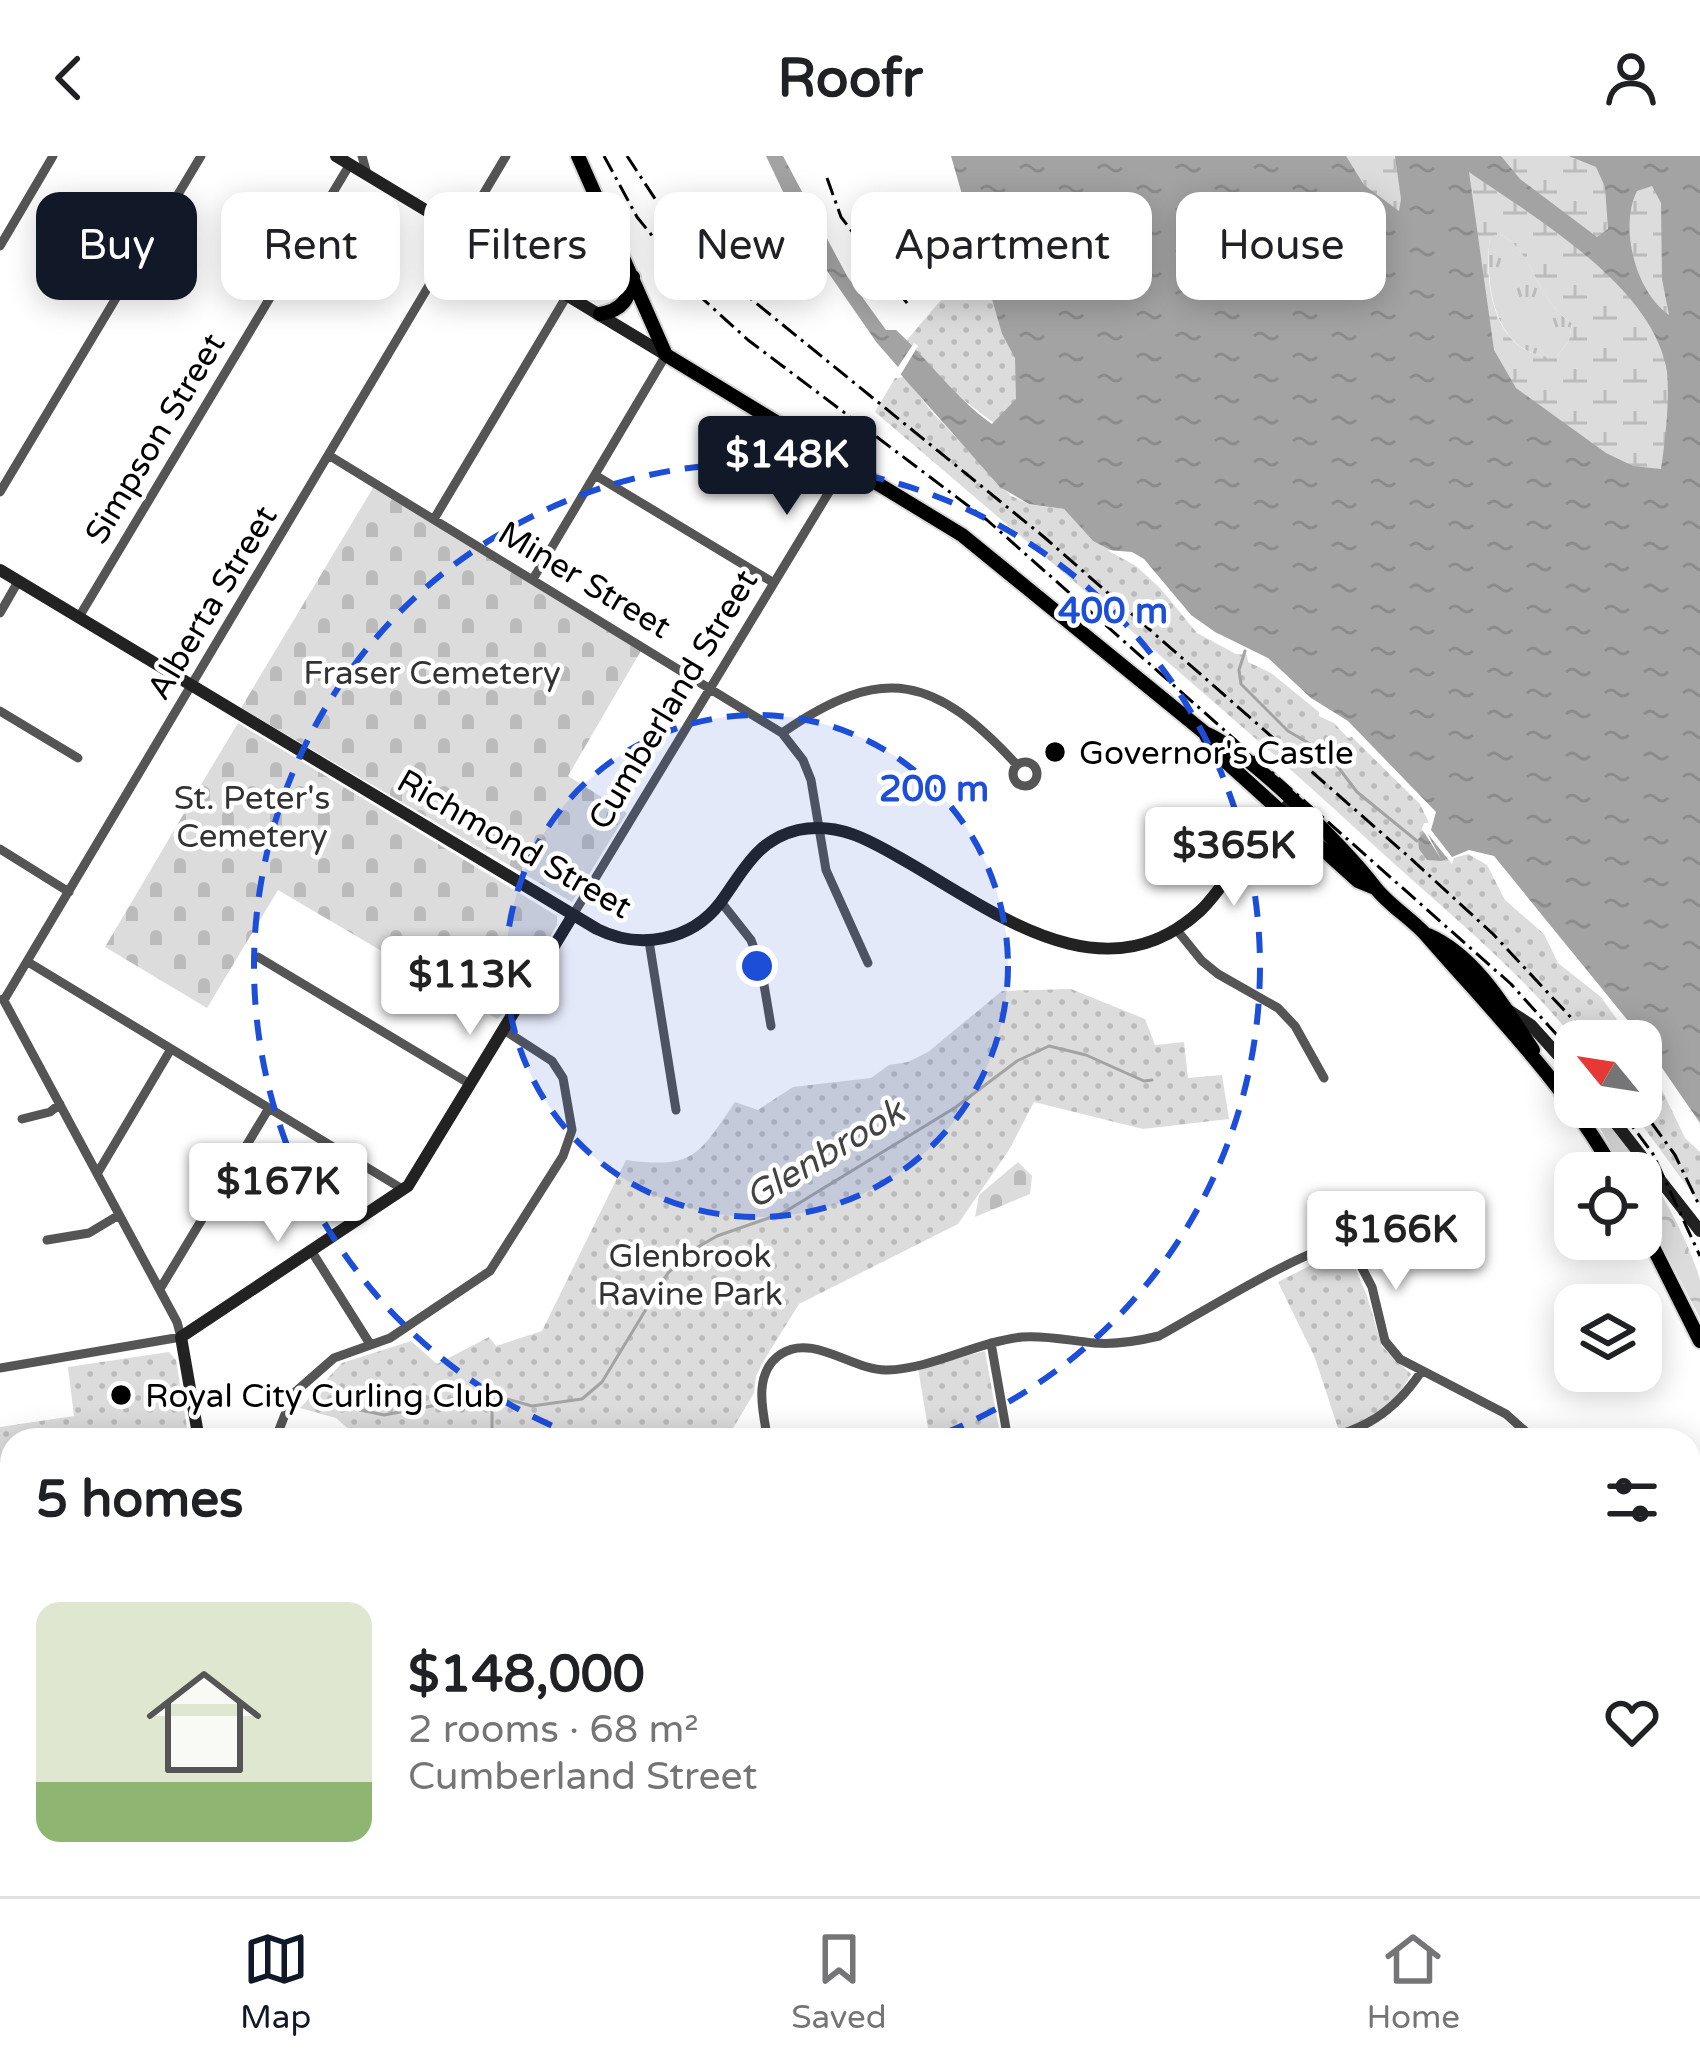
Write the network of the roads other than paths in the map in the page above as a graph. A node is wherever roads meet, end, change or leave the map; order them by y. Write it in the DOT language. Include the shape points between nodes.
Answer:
graph roads {
  1 [pos="53,156"];
  2 [pos="201,156"];
  3 [pos="506,156"];
  4 [pos="578,156"];
  5 [pos="345,158"];
  6 [pos="486,192"];
  7 [pos="424,208"];
  8 [pos="0,246"];
  9 [pos="633,277"];
  10 [pos="642,295"];
  11 [pos="424,298"];
  12 [pos="564,300"];
  13 [pos="578,300"];
  14 [pos="600,314"];
  15 [pos="666,355"];
  16 [pos="686,367"];
  17 [pos="329,456"];
  18 [pos="846,464"];
  19 [pos="595,475"];
  20 [pos="0,492"];
  21 [pos="434,519"];
  22 [pos="0,570"];
  23 [pos="533,579"];
  24 [pos="20,580"];
  25 [pos="774,583"];
  26 [pos="0,614"];
  27 [pos="79,616"];
  28 [pos="192,684"];
  29 [pos="711,686"];
  30 [pos="0,710"];
  31 [pos="782,733"];
  32 [pos="78,758"];
  33 [pos="1017,765"];
  34 [pos="1286,806"];
  35 [pos="820,829"];
  36 [pos="0,849"];
  37 [pos="69,892"];
  38 [pos="721,902"];
  39 [pos="573,915"];
  40 [pos="1176,929"];
  41 [pos="1424,933"];
  42 [pos="649,941"];
  43 [pos="1435,946"];
  44 [pos="258,957"];
  45 [pos="28,962"];
  46 [pos="868,963"];
  47 [pos="1485,982"];
  48 [pos="2,997"];
  49 [pos="1505,1008"];
  50 [pos="1531,1025"];
  51 [pos="771,1026"];
  52 [pos="504,1030"];
  53 [pos="171,1049"];
  54 [pos="1554,1051"];
  55 [pos="1324,1078"];
  56 [pos="1552,1079"];
  57 [pos="470,1084"];
  58 [pos="60,1104"];
  59 [pos="269,1108"];
  60 [pos="676,1109"];
  61 [pos="22,1119"];
  62 [pos="1619,1128"];
  63 [pos="1604,1152"];
  64 [pos="97,1174"];
  65 [pos="404,1190"];
  66 [pos="119,1215"];
  67 [pos="1359,1231"];
  68 [pos="1700,1232"];
  69 [pos="47,1240"];
  70 [pos="1349,1243"];
  71 [pos="312,1252"];
  72 [pos="1660,1260"];
  73 [pos="160,1289"];
  74 [pos="181,1337"];
  75 [pos="1700,1341"];
  76 [pos="991,1343"];
  77 [pos="370,1344"];
  78 [pos="0,1368"];
  79 [pos="1421,1372"];
  80 [pos="198,1428"];
  81 [pos="280,1428"];
  82 [pos="766,1428"];
  83 [pos="1006,1428"];
  84 [pos="1359,1428"];
  85 [pos="1522,1428"];
  1 -- 8 [label="street"];
  2 -- 20 [label="street"];
  3 -- 6 [label="street, Alberta Street"];
  4 -- 9 [label="main road"];
  5 -- 7 [label="street"];
  5 -- 27 [label="street, Simpson Street"];
  9 -- 10 [label="main road"];
  9 -- 14 [label="main road" via="622,305"];
  10 -- 15 [label="main road"];
  10 -- 16 [label="main road"];
  11 -- 17 [label="street, Alberta Street"];
  12 -- 21 [label="street"];
  13 -- 14 [label="street"];
  14 -- 15 [label="street"];
  15 -- 16 [label="main road"];
  15 -- 19 [label="street"];
  16 -- 18 [label="main road"];
  17 -- 21 [label="street, Miner Street"];
  17 -- 28 [label="street, Alberta Street"];
  18 -- 25 [label="street, Cumberland Street"];
  18 -- 34 [label="main road" via="986,552 1204,734 1223,741"];
  19 -- 23 [label="street"];
  19 -- 25 [label="street"];
  21 -- 23 [label="street, Miner Street"];
  22 -- 24 [label="street, Richmond Street"];
  23 -- 29 [label="street, Miner Street"];
  24 -- 26 [label="street"];
  24 -- 27 [label="street, Richmond Street"];
  25 -- 29 [label="street, Cumberland Street"];
  27 -- 28 [label="street, Richmond Street"];
  28 -- 37 [label="street, Alberta Street"];
  28 -- 39 [label="street, Richmond Street"];
  29 -- 31 [label="street, Miner Street"];
  29 -- 39 [label="street, Cumberland Street"];
  30 -- 32 [label="street"];
  31 -- 33 [label="street" via="843,697 910,689 962,711"];
  31 -- 35 [label="street, Miner Street" via="812,779"];
  34 -- 40 [label="street" via="1215,895"];
  34 -- 41 [label="main road"];
  35 -- 38 [label="street, Richmond Street" via="775,838"];
  35 -- 40 [label="street" via="865,838 1052,942 1117,948"];
  35 -- 46 [label="street, Miner Street" via="826,869"];
  36 -- 37 [label="street"];
  37 -- 45 [label="street, Alberta Street"];
  38 -- 42 [label="street, Richmond Street" via="687,931"];
  38 -- 51 [label="street" via="751,940"];
  39 -- 42 [label="street, Richmond Street" via="608,935"];
  39 -- 52 [label="street, Cumberland Street"];
  40 -- 55 [label="street" via="1202,962 1287,1017"];
  41 -- 43 [label="main road"];
  41 -- 47 [label="main road"];
  42 -- 60 [label="street"];
  43 -- 49 [label="street"];
  43 -- 56 [label="main road"];
  44 -- 57 [label="street"];
  45 -- 48 [label="street, Alberta Street"];
  45 -- 53 [label="street"];
  47 -- 49 [label="main road"];
  47 -- 50 [label="street"];
  48 -- 58 [label="street"];
  49 -- 50 [label="street"];
  49 -- 56 [label="main road"];
  50 -- 54 [label="street"];
  52 -- 57 [label="street, Cumberland Street"];
  52 -- 77 [label="street" via="559,1070 569,1143 490,1271"];
  53 -- 59 [label="street"];
  53 -- 64 [label="street"];
  56 -- 63 [label="main road"];
  57 -- 65 [label="street, Cumberland Street"];
  58 -- 61 [label="street"];
  58 -- 64 [label="street"];
  59 -- 65 [label="street"];
  59 -- 73 [label="street"];
  62 -- 68 [label="street"];
  64 -- 66 [label="street"];
  65 -- 71 [label="street, Cumberland Street"];
  66 -- 69 [label="street" via="89,1233"];
  66 -- 73 [label="street"];
  67 -- 70 [label="street"];
  70 -- 76 [label="street" via="1306,1257 1160,1336"];
  70 -- 79 [label="street" via="1385,1341"];
  71 -- 74 [label="street, Cumberland Street"];
  71 -- 77 [label="street"];
  72 -- 75 [label="main road"];
  73 -- 74 [label="street"];
  74 -- 78 [label="street, Cumberland Street"];
  74 -- 80 [label="street"];
  76 -- 82 [label="street" via="874,1369 818,1351 787,1351 764,1378"];
  76 -- 83 [label="street"];
  77 -- 81 [label="street" via="340,1354 298,1389"];
  79 -- 84 [label="street" via="1378,1419"];
  79 -- 85 [label="street"];
}
